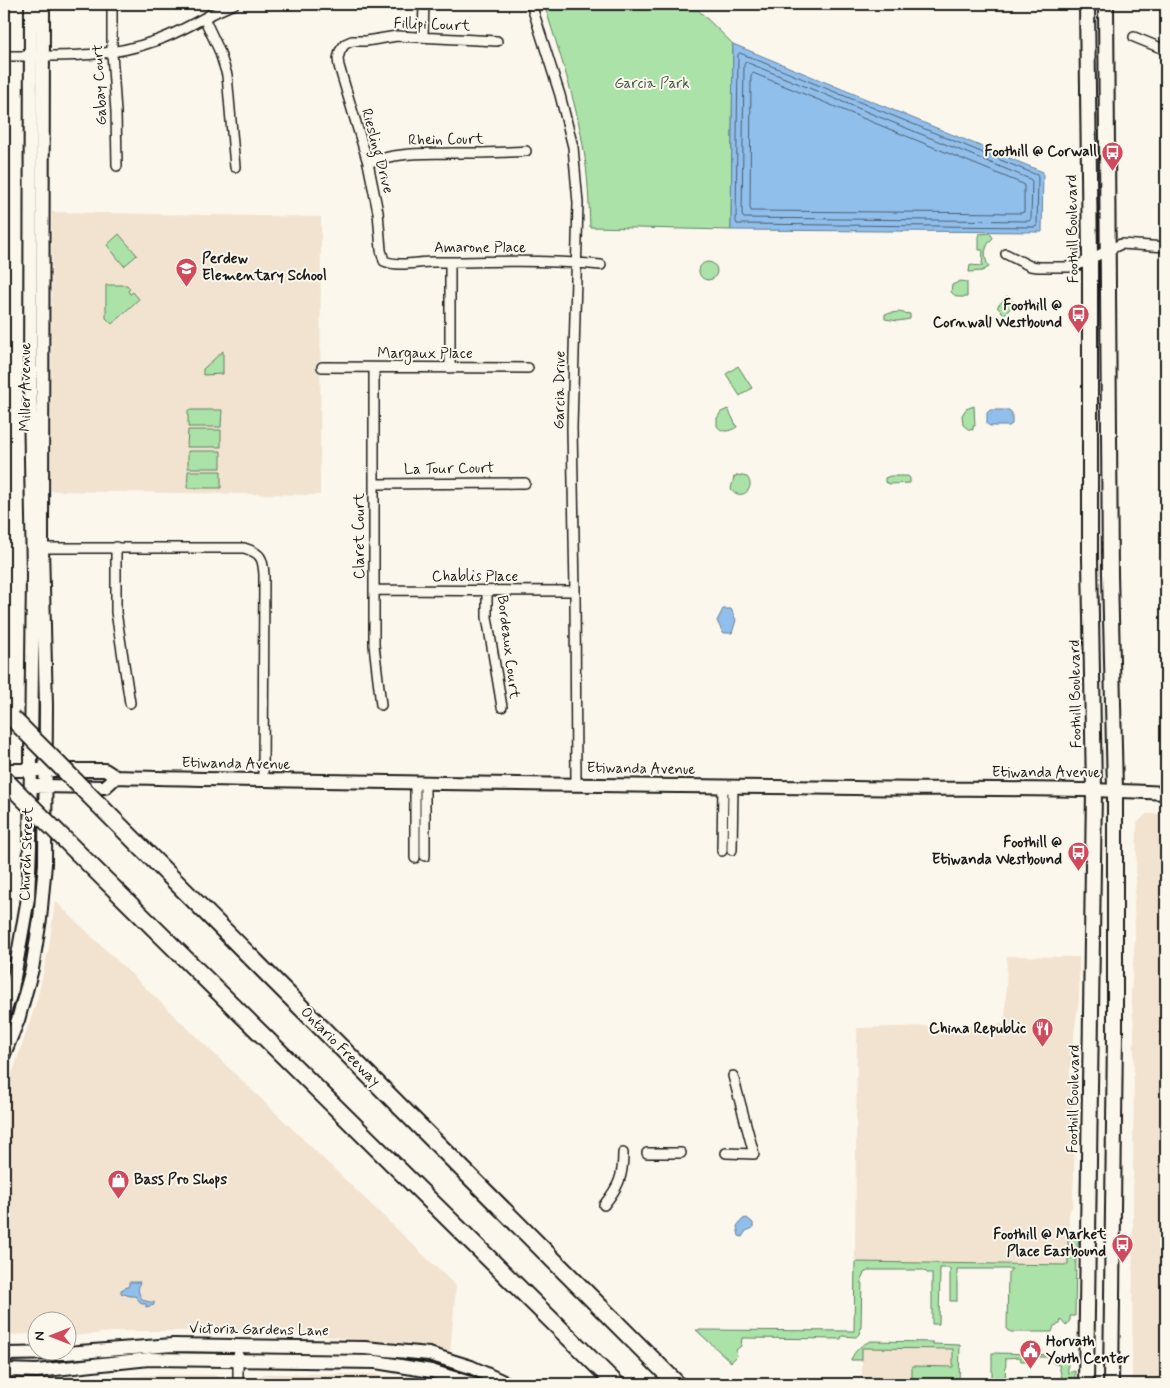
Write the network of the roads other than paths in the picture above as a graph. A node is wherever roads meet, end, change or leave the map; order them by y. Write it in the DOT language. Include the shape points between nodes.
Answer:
graph roads {
  1 [pos="31,4"];
  2 [pos="44,4"];
  3 [pos="112,4"];
  4 [pos="234,4"];
  5 [pos="424,4"];
  6 [pos="531,4"];
  7 [pos="1087,4"];
  8 [pos="1106,4"];
  9 [pos="204,18"];
  10 [pos="423,36"];
  11 [pos="1134,37"];
  12 [pos="497,41"];
  13 [pos="1166,50"];
  14 [pos="340,51"];
  15 [pos="112,53"];
  16 [pos="4,56"];
  17 [pos="31,56"];
  18 [pos="44,56"];
  19 [pos="526,151"];
  20 [pos="368,163"];
  21 [pos="117,166"];
  22 [pos="235,166"];
  23 [pos="1166,248"];
  24 [pos="1107,250"];
  25 [pos="1006,254"];
  26 [pos="1090,260"];
  27 [pos="384,261"];
  28 [pos="450,262"];
  29 [pos="577,263"];
  30 [pos="601,265"];
  31 [pos="322,368"];
  32 [pos="374,368"];
  33 [pos="450,368"];
  34 [pos="528,368"];
  35 [pos="524,482"];
  36 [pos="374,484"];
  37 [pos="116,547"];
  38 [pos="37,548"];
  39 [pos="374,590"];
  40 [pos="487,591"];
  41 [pos="575,592"];
  42 [pos="130,703"];
  43 [pos="381,705"];
  44 [pos="502,707"];
  45 [pos="8,714"];
  46 [pos="4,770"];
  47 [pos="30,770"];
  48 [pos="45,770"];
  49 [pos="116,777"];
  50 [pos="4,779"];
  51 [pos="263,780"];
  52 [pos="420,782"];
  53 [pos="576,784"];
  54 [pos="4,785"];
  55 [pos="30,786"];
  56 [pos="45,786"];
  57 [pos="728,786"];
  58 [pos="1094,790"];
  59 [pos="1115,790"];
  60 [pos="1166,792"];
  61 [pos="722,850"];
  62 [pos="732,850"];
  63 [pos="425,856"];
  64 [pos="415,858"];
  65 [pos="4,1012"];
  66 [pos="4,1054"];
  67 [pos="733,1076"];
  68 [pos="726,1152"];
  69 [pos="624,1153"];
  70 [pos="648,1153"];
  71 [pos="681,1153"];
  72 [pos="604,1205"];
  73 [pos="238,1345"];
  74 [pos="4,1354"];
  75 [pos="238,1360"];
  76 [pos="4,1370"];
  77 [pos="439,1373"];
  78 [pos="238,1384"];
  79 [pos="473,1384"];
  80 [pos="498,1384"];
  81 [pos="508,1384"];
  82 [pos="616,1384"];
  83 [pos="677,1384"];
  84 [pos="1086,1384"];
  85 [pos="1111,1384"];
  1 -- 17 [label="main road, Miller Avenue"];
  2 -- 18 [label="main road, Miller Avenue"];
  3 -- 15 [label="street, Gabay Court"];
  4 -- 9 [label="street"];
  5 -- 10 [label="street"];
  6 -- 29 [label="street, Garcia Drive" via="573,147 578,202"];
  7 -- 26 [label="main road, Foothill Boulevard"];
  8 -- 24 [label="main road"];
  9 -- 15 [label="street" via="154,42"];
  9 -- 22 [label="street" via="227,75"];
  10 -- 12 [label="street, Fillipi Court"];
  10 -- 14 [label="street, Fillipi Court" via="352,41"];
  11 -- 13 [label="street"];
  14 -- 20 [label="street, Riesling Drive" via="339,66"];
  15 -- 18 [label="street"];
  15 -- 21 [label="street, Gabay Court"];
  16 -- 17 [label="street"];
  17 -- 18 [label="street"];
  17 -- 38 [label="main road, Miller Avenue" via="30,401"];
  18 -- 38 [label="main road, Miller Avenue"];
  19 -- 20 [label="street, Rhein Court" via="410,154 382,157"];
  20 -- 27 [label="street, Riesling Drive"];
  23 -- 24 [label="street" via="1121,244"];
  24 -- 26 [label="street"];
  24 -- 59 [label="main road"];
  25 -- 26 [label="street" via="1038,267 1074,267"];
  26 -- 58 [label="main road, Foothill Boulevard"];
  27 -- 28 [label="street, Amarone Place" via="392,264"];
  28 -- 29 [label="street, Amarone Place"];
  28 -- 33 [label="street"];
  29 -- 30 [label="street, Amarone Place"];
  29 -- 41 [label="street, Garcia Drive" via="572,428"];
  31 -- 32 [label="street, Margaux Place"];
  32 -- 33 [label="street, Margaux Place"];
  32 -- 36 [label="street, Claret Court"];
  33 -- 34 [label="street, Margaux Place"];
  35 -- 36 [label="street, La Tour Court"];
  36 -- 39 [label="street, Claret Court"];
  37 -- 38 [label="street"];
  37 -- 42 [label="street" via="116,612"];
  37 -- 51 [label="street" via="244,548 260,555 264,575"];
  38 -- 47 [label="main road, Miller Avenue"];
  38 -- 48 [label="main road, Miller Avenue" via="46,706"];
  39 -- 40 [label="street, Chablis Place"];
  39 -- 43 [label="street, Claret Court" via="374,645"];
  40 -- 41 [label="street, Chablis Place"];
  40 -- 44 [label="street, Bordeaux Court" via="487,617"];
  41 -- 53 [label="street, Garcia Drive"];
  45 -- 83 [label="highway, Ontario Freeway, bridge"];
  46 -- 47 [label="main road, Etiwanda Avenue"];
  47 -- 48 [label="main road, Etiwanda Avenue"];
  47 -- 55 [label="main road, Church Street"];
  48 -- 49 [label="main road, Etiwanda Avenue" via="105,770"];
  48 -- 56 [label="main road, Church Street"];
  49 -- 51 [label="main road, Etiwanda Avenue"];
  49 -- 56 [label="main road, Etiwanda Avenue" via="105,787"];
  50 -- 82 [label="highway, bridge"];
  51 -- 52 [label="main road, Etiwanda Avenue"];
  52 -- 53 [label="main road, Etiwanda Avenue"];
  52 -- 63 [label="street"];
  52 -- 64 [label="street"];
  53 -- 57 [label="main road, Etiwanda Avenue"];
  54 -- 55 [label="main road, Etiwanda Avenue"];
  55 -- 56 [label="main road, Etiwanda Avenue"];
  55 -- 65 [label="main road, Church Street" via="28,898 12,989"];
  56 -- 66 [label="main road, Church Street" via="45,864 40,919 32,969 18,1020"];
  57 -- 58 [label="main road, Etiwanda Avenue"];
  57 -- 61 [label="street"];
  57 -- 62 [label="street"];
  58 -- 59 [label="main road, Etiwanda Avenue"];
  58 -- 84 [label="main road, Foothill Boulevard"];
  59 -- 60 [label="main road, Etiwanda Avenue"];
  59 -- 85 [label="main road"];
  67 -- 68 [label="street" via="754,1154"];
  69 -- 72 [label="street" via="621,1178"];
  70 -- 71 [label="street"];
  73 -- 74 [label="main road, Victoria Gardens Lane"];
  73 -- 75 [label="street"];
  73 -- 81 [label="main road, Victoria Gardens Lane" via="366,1348 429,1354 471,1367"];
  75 -- 76 [label="main road, Victoria Gardens Lane" via="149,1359 37,1371"];
  75 -- 77 [label="main road, Victoria Gardens Lane" via="376,1362"];
  75 -- 78 [label="street"];
  77 -- 79 [label="main road, Victoria Gardens Lane"];
  77 -- 80 [label="main road" via="446,1367"];
}
